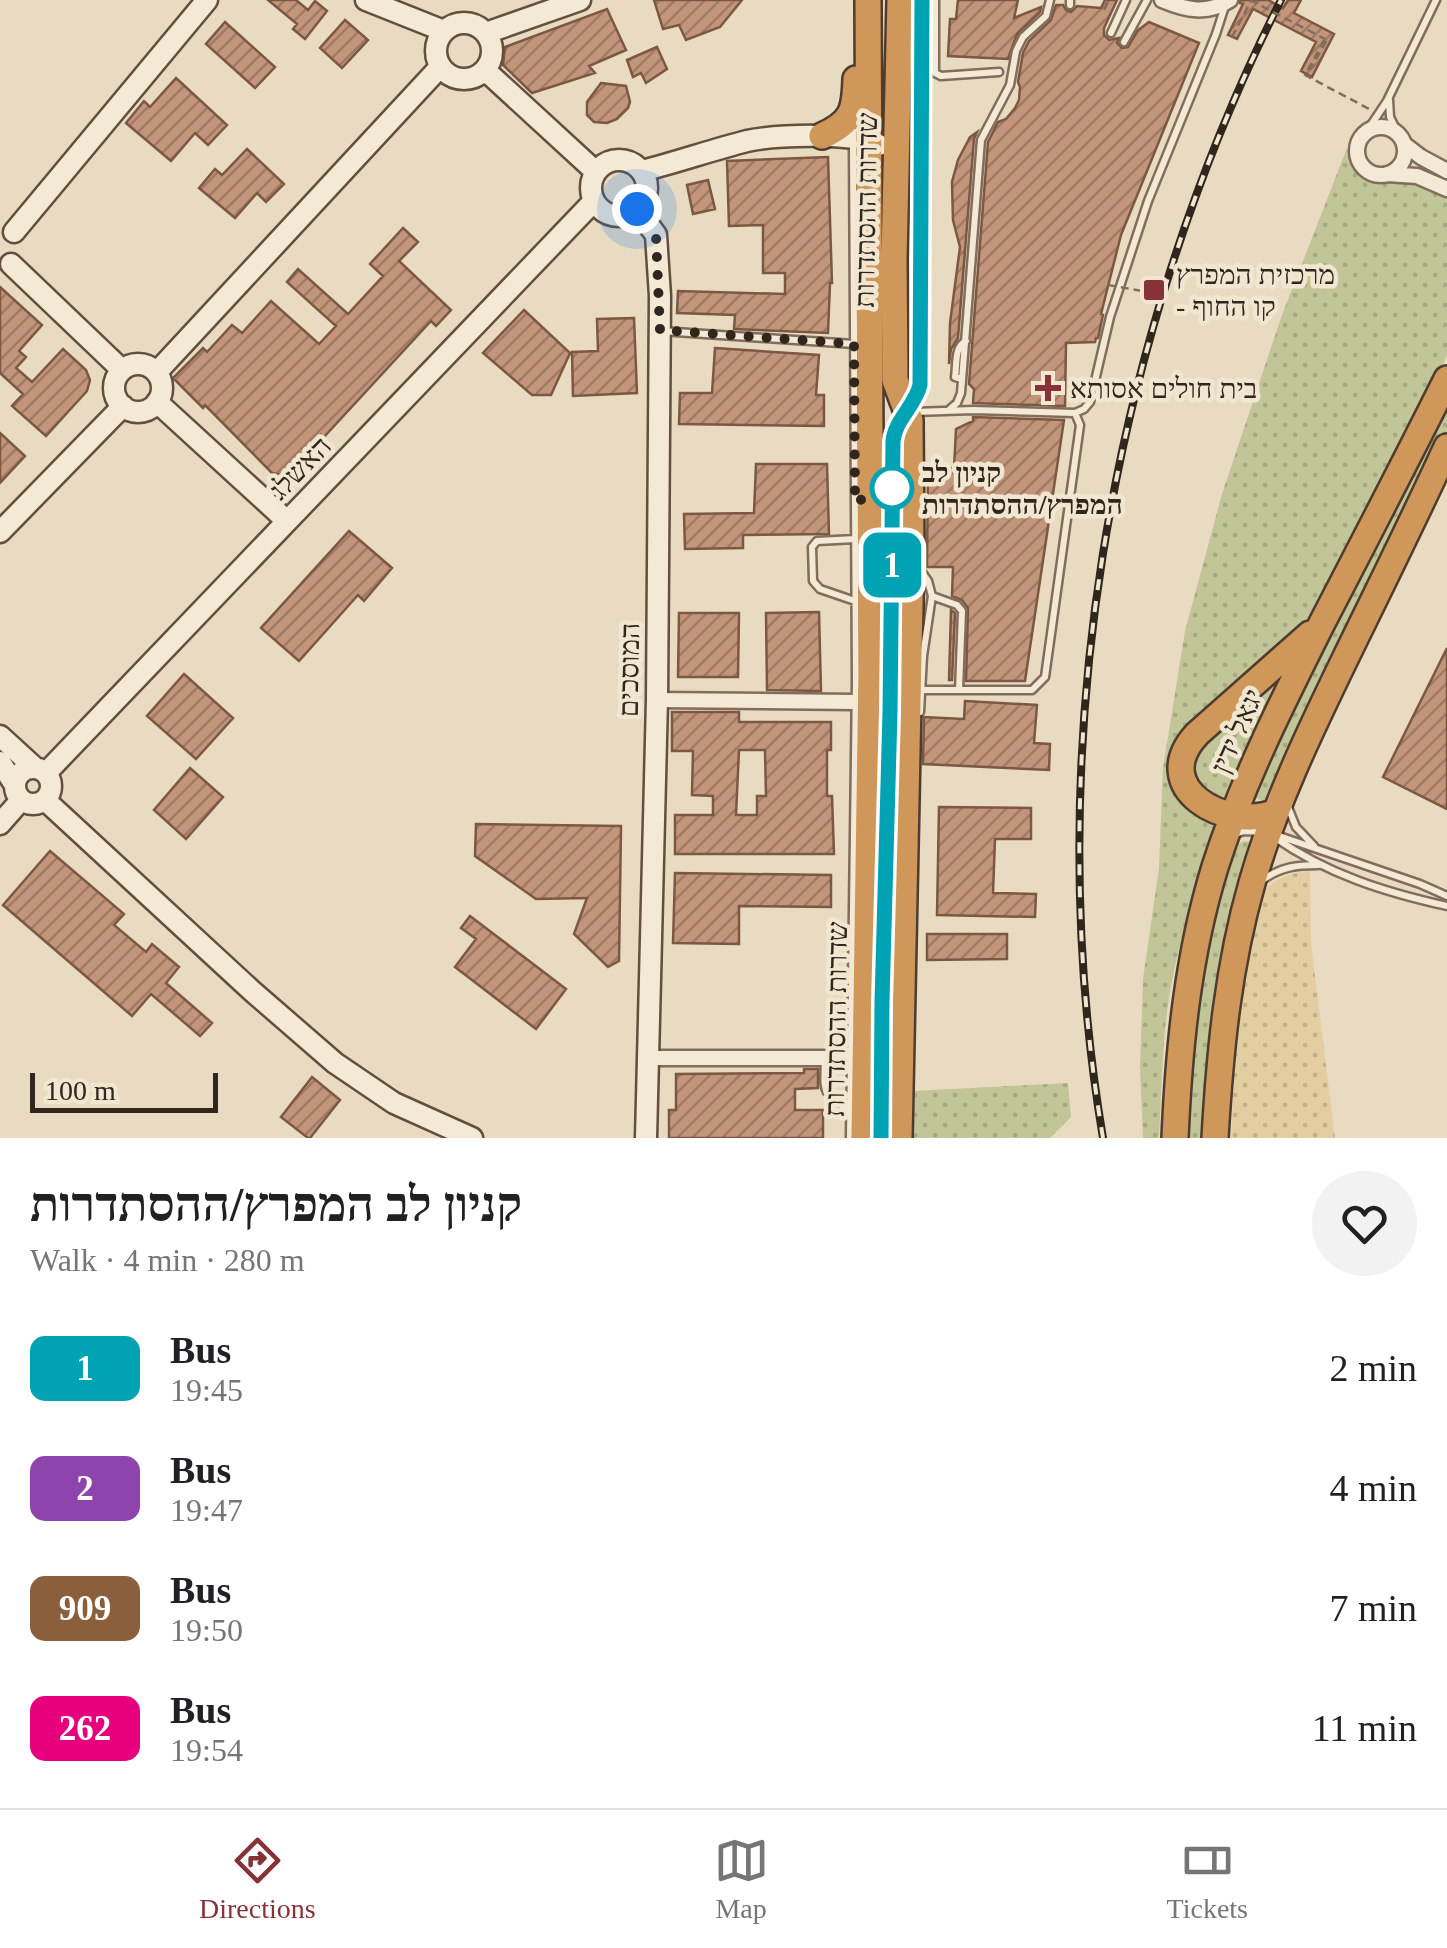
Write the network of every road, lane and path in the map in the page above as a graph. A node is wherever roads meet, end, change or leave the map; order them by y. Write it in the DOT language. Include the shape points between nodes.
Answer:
graph roads {
  1 [pos="208,0"];
  2 [pos="366,0"];
  3 [pos="580,0"];
  4 [pos="867,0"];
  5 [pos="900,0"];
  6 [pos="922,0"];
  7 [pos="935,0"];
  8 [pos="1109,0"];
  9 [pos="1126,0"];
  10 [pos="1147,0"];
  11 [pos="1162,0"];
  12 [pos="1250,0"];
  13 [pos="1436,0"];
  14 [pos="1051,1"];
  15 [pos="1228,1"];
  16 [pos="1104,10"];
  17 [pos="444,31"];
  18 [pos="486,32"];
  19 [pos="1111,32"];
  20 [pos="1232,37"];
  21 [pos="1124,42"];
  22 [pos="440,67"];
  23 [pos="485,70"];
  24 [pos="999,72"];
  25 [pos="1390,94"];
  26 [pos="855,105"];
  27 [pos="1372,111"];
  28 [pos="1367,131"];
  29 [pos="822,136"];
  30 [pos="861,139"];
  31 [pos="1401,140"];
  32 [pos="896,168"];
  33 [pos="642,171"];
  34 [pos="1447,171"];
  35 [pos="596,172"];
  36 [pos="1386,174"];
  37 [pos="1447,189"];
  38 [pos="594,201"];
  39 [pos="637,209"];
  40 [pos="7,228"];
  41 [pos="6,265"];
  42 [pos="1108,286"];
  43 [pos="1165,295"];
  44 [pos="660,330"];
  45 [pos="854,344"];
  46 [pos="122,370"];
  47 [pos="157,372"];
  48 [pos="1447,379"];
  49 [pos="158,402"];
  50 [pos="123,406"];
  51 [pos="901,412"];
  52 [pos="944,412"];
  53 [pos="1075,413"];
  54 [pos="1447,447"];
  55 [pos="287,521"];
  56 [pos="0,532"];
  57 [pos="855,539"];
  58 [pos="911,558"];
  59 [pos="932,596"];
  60 [pos="856,601"];
  61 [pos="1329,610"];
  62 [pos="864,674"];
  63 [pos="921,690"];
  64 [pos="959,690"];
  65 [pos="656,700"];
  66 [pos="856,702"];
  67 [pos="919,723"];
  68 [pos="0,736"];
  69 [pos="0,762"];
  70 [pos="40,771"];
  71 [pos="18,793"];
  72 [pos="45,800"];
  73 [pos="1257,818"];
  74 [pos="0,824"];
  75 [pos="1318,850"];
  76 [pos="1318,865"];
  77 [pos="1249,894"];
  78 [pos="1447,896"];
  79 [pos="1447,906"];
  80 [pos="912,991"];
  81 [pos="859,1009"];
  82 [pos="900,1026"];
  83 [pos="650,1058"];
  84 [pos="825,1058"];
  85 [pos="851,1058"];
  86 [pos="851,1109"];
  87 [pos="472,1138"];
  88 [pos="646,1138"];
  89 [pos="850,1138"];
  90 [pos="864,1138"];
  91 [pos="881,1138"];
  92 [pos="899,1138"];
  93 [pos="1175,1138"];
  94 [pos="1215,1138"];
  1 -- 40 [label="street"];
  2 -- 17 [label="street"];
  3 -- 18 [label="street"];
  4 -- 26 [label="highway"];
  4 -- 30 [label="highway, שדרות ההסתדרות"];
  5 -- 32 [label="highway, שדרות ההסתדרות"];
  6 -- 51 [label="lane" via="920,385"];
  7 -- 24 [label="lane" via="935,73"];
  8 -- 16 [label="path"];
  9 -- 19 [label="lane"];
  10 -- 21 [label="lane"];
  11 -- 15 [label="street" via="1194,10"];
  12 -- 20 [label="path"];
  12 -- 27 [label="path, bridge" via="1326,39 1305,74"];
  13 -- 25 [label="lane"];
  14 -- 52 [label="lane" via="1048,14 1023,37 1010,86 982,140 967,340 958,348 959,400"];
  15 -- 53 [label="lane" via="1148,202 1090,402"];
  17 -- 18 [label="street" via="470,23"];
  17 -- 22 [label="street" via="435,48"];
  18 -- 23 [label="street" via="492,56"];
  22 -- 23 [label="street" via="462,80"];
  22 -- 47 [label="street"];
  23 -- 35 [label="street"];
  25 -- 28 [label="lane"];
  25 -- 31 [label="lane"];
  26 -- 29 [label="highway" via="844,124"];
  26 -- 30 [label="lane"];
  28 -- 31 [label="street" via="1387,128"];
  28 -- 36 [label="street" via="1358,142 1358,161 1372,174"];
  29 -- 30 [label="street"];
  29 -- 33 [label="street" via="751,140"];
  30 -- 32 [label="street" via="888,152"];
  30 -- 45 [label="lane"];
  30 -- 62 [label="highway, שדרות ההסתדרות" via="874,394"];
  31 -- 34 [label="street"];
  31 -- 36 [label="street" via="1400,165"];
  32 -- 51 [label="highway, שדרות ההסתדרות" via="894,380"];
  33 -- 35 [label="street" via="619,160"];
  33 -- 39 [label="street" via="646,195"];
  35 -- 38 [label="street"];
  36 -- 37 [label="street" via="1417,176"];
  38 -- 39 [label="street" via="614,216"];
  38 -- 55 [label="street, האשלג"];
  39 -- 44 [label="street, המוסכים" via="656,236"];
  40 -- 41 [label="street" via="20,244"];
  41 -- 46 [label="street"];
  42 -- 43 [label="path, bridge"];
  44 -- 45 [label="lane"];
  44 -- 65 [label="street, המוסכים"];
  45 -- 57 [label="lane"];
  46 -- 47 [label="street" via="140,364"];
  46 -- 50 [label="street" via="114,386"];
  47 -- 49 [label="street"];
  48 -- 61 [label="highway, יגאל ידין"];
  49 -- 50 [label="street" via="138,412"];
  49 -- 55 [label="street"];
  50 -- 56 [label="street"];
  51 -- 52 [label="lane"];
  51 -- 58 [label="highway, שדרות ההסתדרות" via="910,420"];
  51 -- 91 [label="lane" via="893,441"];
  52 -- 53 [label="lane"];
  53 -- 64 [label="lane" via="1080,425 1045,677 1032,690"];
  54 -- 73 [label="highway, יגאל ידין" via="1317,717"];
  55 -- 70 [label="street, האשלג"];
  57 -- 60 [label="lane"];
  57 -- 60 [label="lane" via="817,541 812,581"];
  58 -- 59 [label="lane"];
  58 -- 82 [label="highway, שדרות ההסתדרות"];
  59 -- 63 [label="lane"];
  59 -- 64 [label="lane" via="962,611"];
  60 -- 62 [label="lane"];
  61 -- 73 [label="highway, יגאל ידין" via="1244,788"];
  61 -- 73 [label="highway" via="1185,751 1182,772 1189,790 1210,809"];
  62 -- 66 [label="lane"];
  62 -- 81 [label="highway, שדרות ההסתדרות"];
  63 -- 64 [label="lane"];
  63 -- 67 [label="lane"];
  65 -- 66 [label="street"];
  65 -- 83 [label="street, המוסכים"];
  66 -- 81 [label="lane"];
  68 -- 70 [label="street"];
  69 -- 71 [label="street"];
  70 -- 71 [label="street" via="24,771 16,780"];
  70 -- 72 [label="street" via="51,784"];
  71 -- 72 [label="street" via="36,804"];
  71 -- 74 [label="street"];
  72 -- 87 [label="street" via="334,1063 394,1103"];
  73 -- 75 [label="lane"];
  73 -- 75 [label="lane" via="1288,806 1296,827"];
  73 -- 76 [label="lane"];
  73 -- 77 [label="highway, יגאל ידין"];
  73 -- 93 [label="highway, יגאל ידין" via="1204,908 1188,984"];
  75 -- 78 [label="lane"];
  76 -- 77 [label="lane" via="1278,870"];
  76 -- 79 [label="lane"];
  77 -- 94 [label="highway, יגאל ידין" via="1228,990"];
  80 -- 82 [label="lane"];
  81 -- 85 [label="lane"];
  81 -- 90 [label="highway, שדרות ההסתדרות"];
  82 -- 92 [label="highway, שדרות ההסתדרות"];
  83 -- 84 [label="street"];
  83 -- 88 [label="street, המוסכים"];
  84 -- 85 [label="street"];
  84 -- 86 [label="lane" via="828,1096"];
  85 -- 86 [label="lane"];
  86 -- 89 [label="lane"];
}
